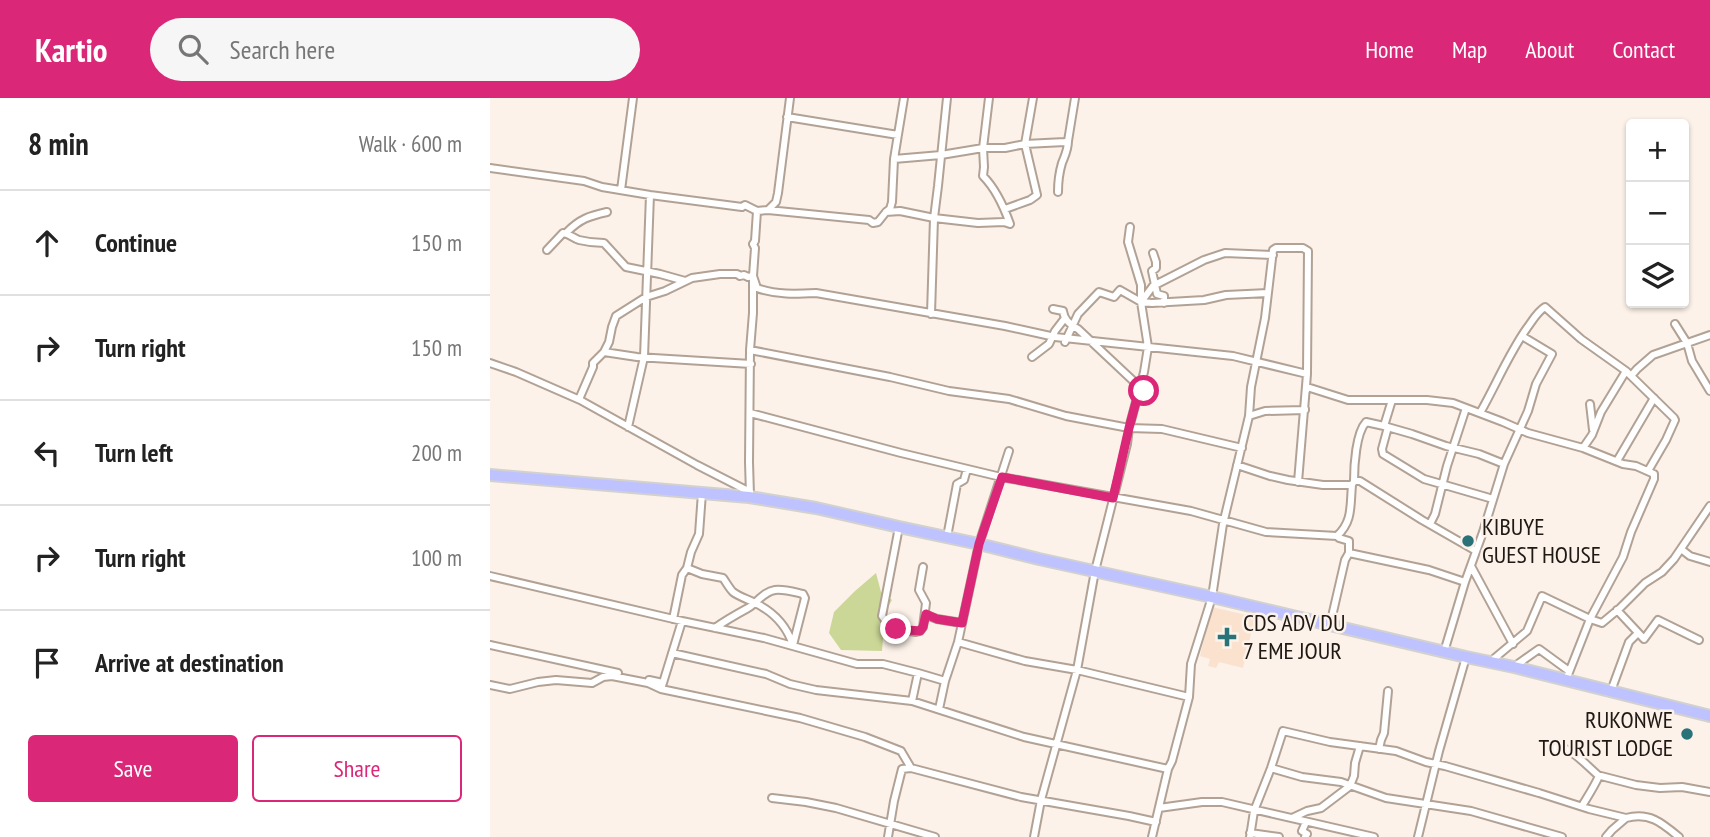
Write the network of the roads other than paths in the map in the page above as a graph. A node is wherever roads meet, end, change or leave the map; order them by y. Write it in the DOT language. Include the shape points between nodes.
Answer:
graph roads {
  1 [pos="633,98"];
  2 [pos="790,98"];
  3 [pos="904,98"];
  4 [pos="947,98"];
  5 [pos="989,98"];
  6 [pos="1033,98"];
  7 [pos="1075,98"];
  8 [pos="787,117"];
  9 [pos="898,135"];
  10 [pos="1068,141"];
  11 [pos="1025,144"];
  12 [pos="983,148"];
  13 [pos="942,155"];
  14 [pos="894,159"];
  15 [pos="490,168"];
  16 [pos="621,190"];
  17 [pos="1058,192"];
  18 [pos="650,195"];
  19 [pos="1005,209"];
  20 [pos="768,210"];
  21 [pos="757,211"];
  22 [pos="607,212"];
  23 [pos="886,212"];
  24 [pos="934,218"];
  25 [pos="1130,227"];
  26 [pos="567,232"];
  27 [pos="547,250"];
  28 [pos="1153,253"];
  29 [pos="1273,255"];
  30 [pos="647,271"];
  31 [pos="752,276"];
  32 [pos="685,281"];
  33 [pos="1154,286"];
  34 [pos="1268,293"];
  35 [pos="646,297"];
  36 [pos="1141,302"];
  37 [pos="1164,303"];
  38 [pos="1053,309"];
  39 [pos="930,314"];
  40 [pos="1065,318"];
  41 [pos="1675,324"];
  42 [pos="1072,326"];
  43 [pos="1710,335"];
  44 [pos="1522,336"];
  45 [pos="1053,337"];
  46 [pos="1066,341"];
  47 [pos="1091,342"];
  48 [pos="1686,343"];
  49 [pos="1147,347"];
  50 [pos="750,350"];
  51 [pos="604,352"];
  52 [pos="644,357"];
  53 [pos="1032,357"];
  54 [pos="490,363"];
  55 [pos="1256,363"];
  56 [pos="751,364"];
  57 [pos="1307,373"];
  58 [pos="1629,374"];
  59 [pos="1307,387"];
  60 [pos="1142,389"];
  61 [pos="1710,391"];
  62 [pos="1654,398"];
  63 [pos="580,400"];
  64 [pos="1392,400"];
  65 [pos="1590,404"];
  66 [pos="1466,408"];
  67 [pos="1304,410"];
  68 [pos="750,413"];
  69 [pos="1480,413"];
  70 [pos="1249,416"];
  71 [pos="628,426"];
  72 [pos="1386,427"];
  73 [pos="1129,428"];
  74 [pos="1520,429"];
  75 [pos="1594,432"];
  76 [pos="1242,448"];
  77 [pos="1453,448"];
  78 [pos="1583,448"];
  79 [pos="1009,451"];
  80 [pos="1618,461"];
  81 [pos="1504,464"];
  82 [pos="1237,465"];
  83 [pos="967,468"];
  84 [pos="1648,471"];
  85 [pos="490,475"];
  86 [pos="1002,477"];
  87 [pos="1298,482"];
  88 [pos="1353,483"];
  89 [pos="1443,485"];
  90 [pos="702,493"];
  91 [pos="750,495"];
  92 [pos="1113,498"];
  93 [pos="1493,499"];
  94 [pos="1710,506"];
  95 [pos="1224,519"];
  96 [pos="1430,524"];
  97 [pos="1347,525"];
  98 [pos="899,527"];
  99 [pos="1337,536"];
  100 [pos="947,537"];
  101 [pos="1349,541"];
  102 [pos="979,544"];
  103 [pos="1681,549"];
  104 [pos="1476,551"];
  105 [pos="1349,553"];
  106 [pos="1710,562"];
  107 [pos="1471,566"];
  108 [pos="922,567"];
  109 [pos="687,568"];
  110 [pos="1096,571"];
  111 [pos="490,576"];
  112 [pos="1465,582"];
  113 [pos="1212,597"];
  114 [pos="754,602"];
  115 [pos="1617,610"];
  116 [pos="926,614"];
  117 [pos="673,619"];
  118 [pos="1590,619"];
  119 [pos="682,621"];
  120 [pos="962,623"];
  121 [pos="1330,625"];
  122 [pos="715,628"];
  123 [pos="1638,633"];
  124 [pos="1699,640"];
  125 [pos="958,642"];
  126 [pos="1513,644"];
  127 [pos="490,645"];
  128 [pos="793,645"];
  129 [pos="1444,652"];
  130 [pos="672,653"];
  131 [pos="1466,657"];
  132 [pos="1490,662"];
  133 [pos="1514,667"];
  134 [pos="1077,670"];
  135 [pos="918,673"];
  136 [pos="1568,675"];
  137 [pos="945,681"];
  138 [pos="490,685"];
  139 [pos="662,686"];
  140 [pos="1388,691"];
  141 [pos="1611,691"];
  142 [pos="1189,697"];
  143 [pos="912,701"];
  144 [pos="939,709"];
  145 [pos="1710,716"];
  146 [pos="1057,744"];
  147 [pos="1360,746"];
  148 [pos="1379,749"];
  149 [pos="1555,750"];
  150 [pos="1437,764"];
  151 [pos="911,768"];
  152 [pos="1271,768"];
  153 [pos="1168,769"];
  154 [pos="1599,776"];
  155 [pos="1350,786"];
  156 [pos="1710,792"];
  157 [pos="772,798"];
  158 [pos="1041,800"];
  159 [pos="1426,804"];
  160 [pos="1582,806"];
  161 [pos="1159,808"];
  162 [pos="1254,811"];
  163 [pos="1292,818"];
  164 [pos="1626,818"];
  165 [pos="1156,822"];
  166 [pos="1306,822"];
  167 [pos="890,824"];
  168 [pos="1330,827"];
  169 [pos="1250,835"];
  170 [pos="1352,835"];
  171 [pos="1366,836"];
  172 [pos="888,837"];
  173 [pos="934,837"];
  174 [pos="1034,837"];
  175 [pos="1152,837"];
  176 [pos="1279,837"];
  177 [pos="1305,837"];
  178 [pos="1329,837"];
  179 [pos="1374,837"];
  180 [pos="1418,837"];
  181 [pos="1562,837"];
  182 [pos="1606,837"];
  183 [pos="1679,837"];
  1 -- 16 [label="street"];
  2 -- 8 [label="street"];
  3 -- 9 [label="street"];
  4 -- 13 [label="street"];
  5 -- 12 [label="street"];
  6 -- 11 [label="street"];
  7 -- 10 [label="street"];
  8 -- 9 [label="street"];
  8 -- 20 [label="street" via="779,193"];
  9 -- 14 [label="street"];
  10 -- 11 [label="street"];
  10 -- 17 [label="street"];
  11 -- 12 [label="street"];
  11 -- 19 [label="street" via="1037,195"];
  12 -- 13 [label="street"];
  12 -- 19 [label="street" via="983,176"];
  13 -- 14 [label="street"];
  13 -- 24 [label="street"];
  14 -- 23 [label="street" via="892,202"];
  15 -- 16 [label="street"];
  16 -- 18 [label="street"];
  18 -- 21 [label="street" via="745,205"];
  18 -- 30 [label="street"];
  19 -- 24 [label="street" via="1010,224"];
  20 -- 21 [label="street"];
  20 -- 23 [label="street" via="873,223"];
  21 -- 31 [label="street"];
  22 -- 26 [label="street" via="588,216"];
  23 -- 24 [label="street"];
  24 -- 39 [label="street"];
  25 -- 36 [label="street" via="1128,242 1141,285"];
  26 -- 27 [label="street"];
  26 -- 30 [label="street" via="580,240 604,243 626,267"];
  28 -- 33 [label="street"];
  29 -- 33 [label="street" via="1225,253"];
  29 -- 34 [label="street"];
  29 -- 57 [label="street" via="1276,248 1308,251"];
  30 -- 32 [label="street"];
  30 -- 35 [label="street"];
  31 -- 32 [label="street" via="720,274"];
  31 -- 39 [label="street" via="757,288 765,291 816,293"];
  31 -- 50 [label="street"];
  32 -- 35 [label="street"];
  33 -- 36 [label="street"];
  33 -- 37 [label="street" via="1157,294 1164,296"];
  34 -- 37 [label="street"];
  34 -- 55 [label="street"];
  35 -- 51 [label="street" via="616,316"];
  35 -- 52 [label="street"];
  36 -- 37 [label="street"];
  36 -- 42 [label="street" via="1120,290 1114,297 1099,292"];
  36 -- 49 [label="street"];
  38 -- 40 [label="street" via="1063,311"];
  39 -- 45 [label="street"];
  40 -- 42 [label="street"];
  40 -- 45 [label="street"];
  41 -- 48 [label="street"];
  42 -- 46 [label="street"];
  42 -- 47 [label="street"];
  43 -- 48 [label="street"];
  44 -- 58 [label="street" via="1545,307"];
  44 -- 69 [label="street"];
  44 -- 74 [label="street" via="1552,354"];
  45 -- 46 [label="street"];
  45 -- 53 [label="street"];
  46 -- 47 [label="street"];
  47 -- 49 [label="street"];
  47 -- 60 [label="street"];
  48 -- 58 [label="street" via="1653,355"];
  48 -- 61 [label="street"];
  49 -- 55 [label="street" via="1233,356"];
  49 -- 60 [label="street"];
  50 -- 56 [label="street"];
  50 -- 73 [label="street" via="1009,399"];
  51 -- 52 [label="street"];
  51 -- 63 [label="street" via="593,363"];
  52 -- 56 [label="street"];
  52 -- 71 [label="street"];
  54 -- 63 [label="street"];
  55 -- 57 [label="street"];
  55 -- 70 [label="street"];
  56 -- 68 [label="street"];
  57 -- 59 [label="street"];
  57 -- 67 [label="street"];
  58 -- 62 [label="street"];
  58 -- 75 [label="street" via="1601,412"];
  59 -- 64 [label="street" via="1348,400"];
  59 -- 67 [label="street"];
  60 -- 73 [label="street"];
  62 -- 80 [label="street"];
  62 -- 84 [label="street" via="1675,420"];
  63 -- 71 [label="street"];
  64 -- 66 [label="street" via="1440,401"];
  64 -- 72 [label="street"];
  65 -- 75 [label="street"];
  66 -- 69 [label="street"];
  66 -- 77 [label="street"];
  67 -- 70 [label="street"];
  67 -- 87 [label="street"];
  68 -- 83 [label="street"];
  68 -- 91 [label="street"];
  69 -- 74 [label="street"];
  70 -- 76 [label="street"];
  71 -- 91 [label="street"];
  72 -- 77 [label="street"];
  72 -- 88 [label="street" via="1363,424"];
  72 -- 89 [label="street" via="1383,454"];
  73 -- 76 [label="street" via="1162,429"];
  73 -- 92 [label="street"];
  74 -- 78 [label="street"];
  74 -- 81 [label="street"];
  75 -- 78 [label="street"];
  76 -- 82 [label="street"];
  77 -- 81 [label="street"];
  77 -- 89 [label="street"];
  78 -- 80 [label="street"];
  79 -- 86 [label="street"];
  80 -- 84 [label="street"];
  81 -- 93 [label="street"];
  82 -- 87 [label="street"];
  82 -- 95 [label="street"];
  83 -- 86 [label="street"];
  83 -- 100 [label="street" via="964,480 957,484"];
  84 -- 118 [label="street" via="1654,479 1623,557"];
  85 -- 90 [label="highway"];
  86 -- 92 [label="street"];
  86 -- 102 [label="street"];
  87 -- 88 [label="street"];
  88 -- 96 [label="street" via="1363,482"];
  88 -- 97 [label="street"];
  89 -- 93 [label="street"];
  89 -- 96 [label="street"];
  90 -- 91 [label="highway"];
  90 -- 109 [label="street" via="699,534"];
  91 -- 98 [label="highway"];
  92 -- 95 [label="street"];
  92 -- 110 [label="street"];
  93 -- 104 [label="street"];
  94 -- 103 [label="street"];
  95 -- 99 [label="street" via="1266,532"];
  95 -- 113 [label="street"];
  96 -- 104 [label="street"];
  97 -- 99 [label="street"];
  97 -- 101 [label="street"];
  98 -- 100 [label="highway"];
  98 -- 116 [label="street" via="883,619 896,629 916,632 923,627"];
  99 -- 101 [label="street"];
  100 -- 102 [label="highway"];
  101 -- 105 [label="street"];
  102 -- 110 [label="highway"];
  102 -- 120 [label="street"];
  103 -- 106 [label="street"];
  103 -- 115 [label="street" via="1660,575"];
  104 -- 107 [label="street"];
  105 -- 112 [label="street"];
  105 -- 121 [label="street"];
  107 -- 112 [label="street"];
  107 -- 126 [label="street"];
  108 -- 116 [label="street" via="919,590"];
  109 -- 114 [label="street" via="723,578 732,591"];
  109 -- 117 [label="street"];
  110 -- 113 [label="highway"];
  110 -- 134 [label="street"];
  111 -- 117 [label="street"];
  112 -- 129 [label="street"];
  113 -- 121 [label="highway"];
  113 -- 142 [label="street" via="1191,664"];
  114 -- 122 [label="street"];
  114 -- 128 [label="street" via="775,614"];
  114 -- 128 [label="street" via="777,590 803,594"];
  115 -- 118 [label="street" via="1602,622"];
  115 -- 123 [label="street"];
  116 -- 120 [label="street"];
  117 -- 119 [label="street"];
  118 -- 126 [label="street" via="1542,596 1527,631"];
  118 -- 136 [label="street"];
  119 -- 122 [label="street"];
  119 -- 130 [label="street"];
  120 -- 125 [label="street"];
  121 -- 129 [label="highway"];
  122 -- 128 [label="street"];
  123 -- 124 [label="street" via="1644,639 1658,620"];
  123 -- 141 [label="street" via="1629,642"];
  125 -- 134 [label="street"];
  125 -- 137 [label="street"];
  126 -- 132 [label="street"];
  127 -- 139 [label="street"];
  128 -- 135 [label="street" via="857,664 883,664"];
  129 -- 131 [label="highway"];
  130 -- 139 [label="street"];
  130 -- 143 [label="street" via="816,690"];
  131 -- 132 [label="highway"];
  131 -- 150 [label="street"];
  132 -- 133 [label="highway"];
  133 -- 136 [label="highway"];
  133 -- 136 [label="street" via="1539,649"];
  134 -- 142 [label="street"];
  134 -- 146 [label="street"];
  135 -- 137 [label="street"];
  135 -- 143 [label="street"];
  136 -- 141 [label="highway"];
  137 -- 144 [label="street"];
  138 -- 139 [label="street" via="510,689 556,680 592,683 612,676"];
  139 -- 151 [label="street" via="865,737 901,751"];
  140 -- 148 [label="street"];
  141 -- 145 [label="highway"];
  142 -- 153 [label="street"];
  143 -- 144 [label="street"];
  144 -- 146 [label="street"];
  146 -- 153 [label="street"];
  146 -- 158 [label="street"];
  147 -- 148 [label="street"];
  147 -- 152 [label="street" via="1283,731"];
  147 -- 155 [label="street"];
  148 -- 150 [label="street"];
  149 -- 154 [label="street" via="1561,746"];
  150 -- 159 [label="street"];
  150 -- 160 [label="street"];
  151 -- 158 [label="street"];
  151 -- 167 [label="street" via="902,769"];
  152 -- 155 [label="street"];
  152 -- 162 [label="street"];
  153 -- 161 [label="street"];
  154 -- 156 [label="street" via="1636,785"];
  154 -- 160 [label="street"];
  155 -- 159 [label="street"];
  155 -- 163 [label="street" via="1321,808"];
  157 -- 167 [label="street" via="836,808"];
  158 -- 165 [label="street"];
  158 -- 174 [label="street"];
  159 -- 180 [label="street"];
  159 -- 181 [label="street" via="1471,811"];
  160 -- 164 [label="street"];
  161 -- 162 [label="street" via="1222,802"];
  161 -- 165 [label="street"];
  162 -- 163 [label="street"];
  162 -- 169 [label="street"];
  163 -- 166 [label="street"];
  164 -- 182 [label="street"];
  164 -- 183 [label="street" via="1652,817"];
  165 -- 175 [label="street"];
  166 -- 168 [label="street"];
  166 -- 177 [label="street"];
  167 -- 172 [label="street"];
  167 -- 173 [label="street"];
  168 -- 170 [label="street"];
  168 -- 178 [label="street"];
  169 -- 176 [label="street"];
  170 -- 171 [label="street"];
  171 -- 179 [label="street"];
}
